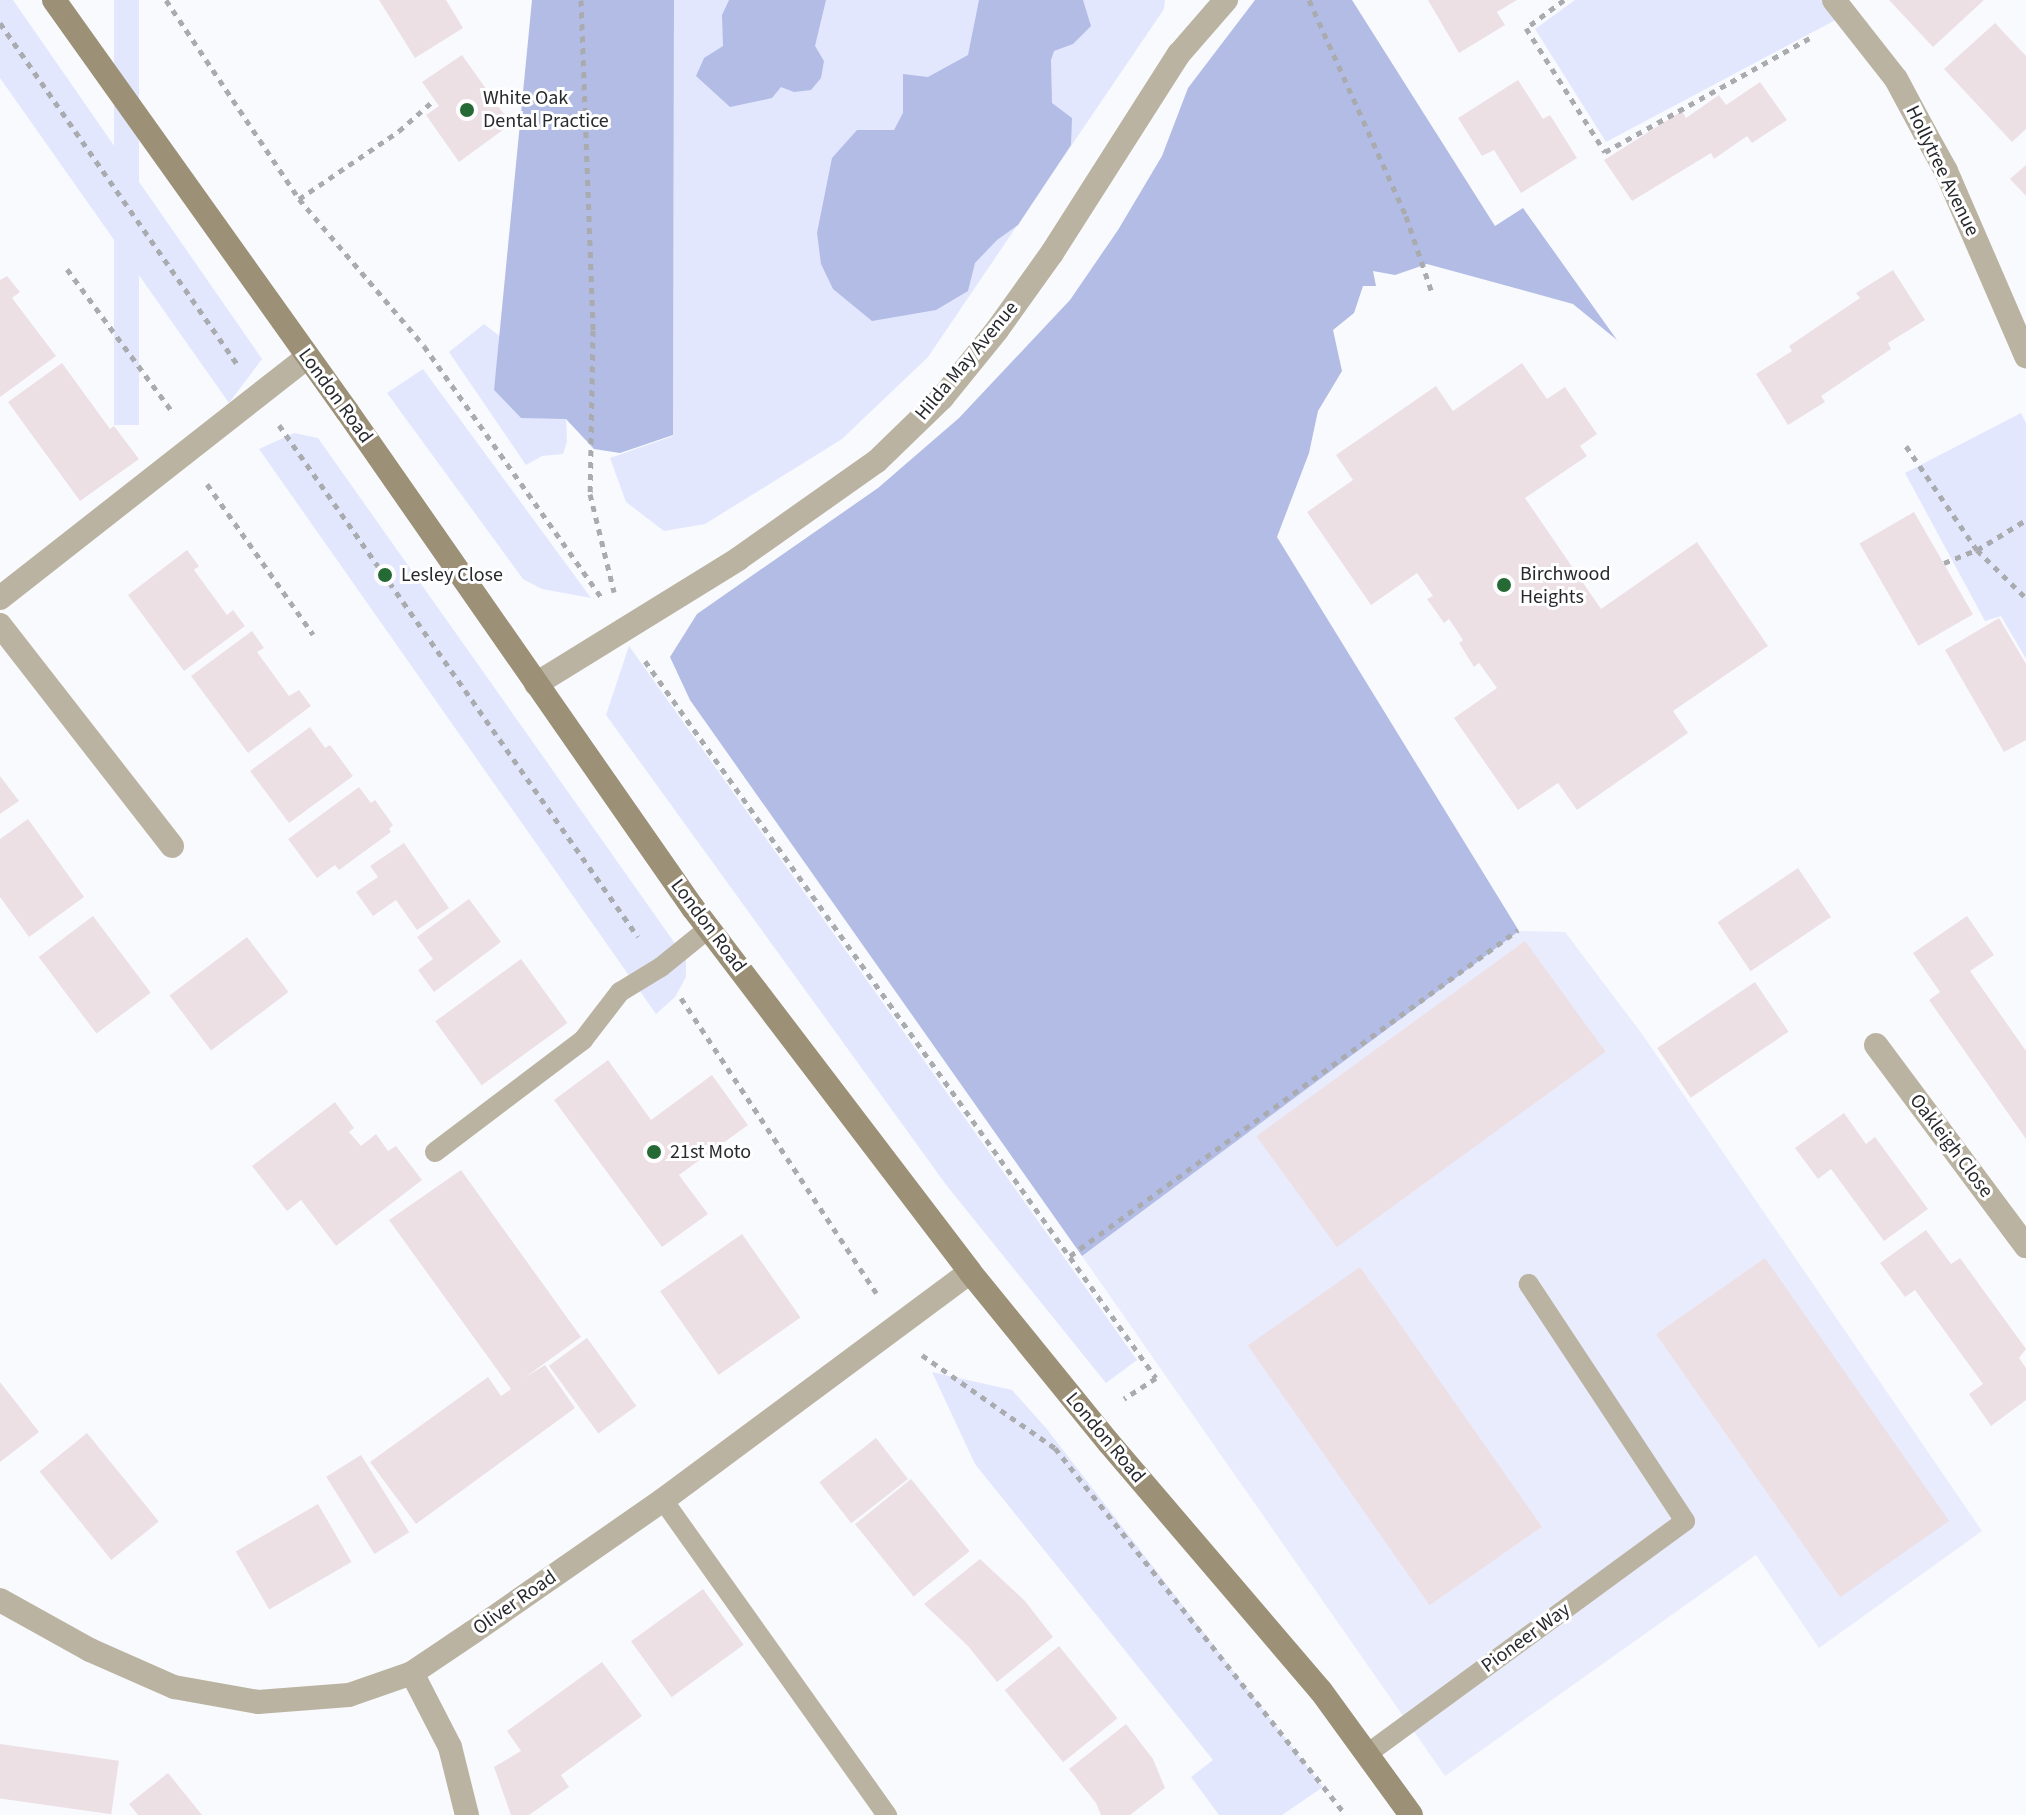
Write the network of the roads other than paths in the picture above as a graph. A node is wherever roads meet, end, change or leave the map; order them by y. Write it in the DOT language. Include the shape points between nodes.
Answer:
graph roads {
  1 [pos="54,0"];
  2 [pos="1226,0"];
  3 [pos="1834,0"];
  4 [pos="2026,356"];
  5 [pos="307,357"];
  6 [pos="0,598"];
  7 [pos="0,625"];
  8 [pos="536,684"];
  9 [pos="172,846"];
  10 [pos="709,928"];
  11 [pos="1876,1045"];
  12 [pos="435,1152"];
  13 [pos="2026,1246"];
  14 [pos="970,1272"];
  15 [pos="1529,1284"];
  16 [pos="663,1500"];
  17 [pos="5,1610"];
  18 [pos="412,1673"];
  19 [pos="1367,1754"];
  20 [pos="467,1815"];
  21 [pos="887,1815"];
  22 [pos="1411,1815"];
  1 -- 5 [label="main road, London Road"];
  2 -- 8 [label="street, Hilda May Avenue" via="1179,54 1052,253 942,398 877,461 738,559"];
  3 -- 4 [label="street, Hollytree Avenue" via="1896,79 1946,171"];
  5 -- 6 [label="street"];
  5 -- 8 [label="main road, London Road"];
  7 -- 9 [label="street"];
  8 -- 10 [label="main road, London Road"];
  10 -- 12 [label="lane" via="620,992 583,1040"];
  10 -- 14 [label="main road, London Road"];
  11 -- 13 [label="street, Oakleigh Close"];
  14 -- 16 [label="street, Oliver Road"];
  14 -- 19 [label="main road, London Road" via="1321,1691"];
  15 -- 19 [label="lane, Pioneer Way" via="1685,1521"];
  16 -- 18 [label="street, Oliver Road"];
  16 -- 21 [label="lane"];
  17 -- 18 [label="street, Oliver Road" via="174,1687 258,1702 349,1695"];
  18 -- 20 [label="street" via="450,1747"];
  19 -- 22 [label="main road, London Road"];
}
